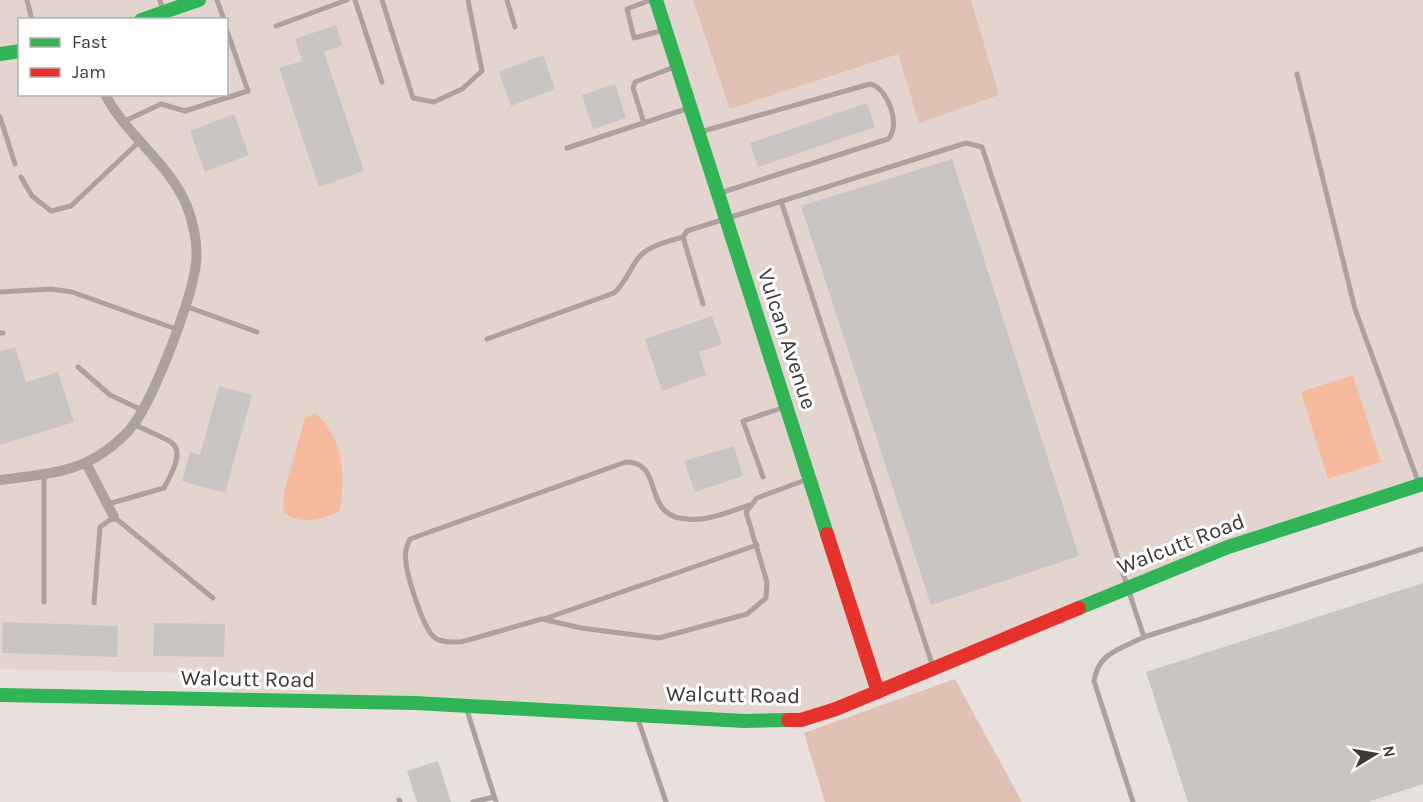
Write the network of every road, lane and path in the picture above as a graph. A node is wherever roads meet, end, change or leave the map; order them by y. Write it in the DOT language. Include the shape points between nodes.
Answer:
graph roads {
  1 [pos="27,0"];
  2 [pos="199,0"];
  3 [pos="217,0"];
  4 [pos="347,0"];
  5 [pos="355,0"];
  6 [pos="382,0"];
  7 [pos="468,0"];
  8 [pos="507,0"];
  9 [pos="651,0"];
  10 [pos="656,0"];
  11 [pos="162,6"];
  12 [pos="32,18"];
  13 [pos="144,18"];
  14 [pos="223,18"];
  15 [pos="276,26"];
  16 [pos="514,27"];
  17 [pos="666,29"];
  18 [pos="228,33"];
  19 [pos="18,51"];
  20 [pos="0,54"];
  21 [pos="677,65"];
  22 [pos="1297,74"];
  23 [pos="381,82"];
  24 [pos="106,96"];
  25 [pos="691,108"];
  26 [pos="0,117"];
  27 [pos="125,121"];
  28 [pos="644,123"];
  29 [pos="699,132"];
  30 [pos="140,141"];
  31 [pos="567,148"];
  32 [pos="15,164"];
  33 [pos="21,177"];
  34 [pos="718,193"];
  35 [pos="781,201"];
  36 [pos="726,218"];
  37 [pos="683,237"];
  38 [pos="0,292"];
  39 [pos="703,304"];
  40 [pos="185,306"];
  41 [pos="176,329"];
  42 [pos="258,332"];
  43 [pos="487,339"];
  44 [pos="78,367"];
  45 [pos="786,406"];
  46 [pos="142,410"];
  47 [pos="134,424"];
  48 [pos="86,463"];
  49 [pos="44,475"];
  50 [pos="763,477"];
  51 [pos="810,478"];
  52 [pos="0,480"];
  53 [pos="1421,485"];
  54 [pos="108,504"];
  55 [pos="749,505"];
  56 [pos="114,517"];
  57 [pos="757,545"];
  58 [pos="1423,549"];
  59 [pos="1127,588"];
  60 [pos="213,598"];
  61 [pos="44,602"];
  62 [pos="94,603"];
  63 [pos="542,619"];
  64 [pos="1144,637"];
  65 [pos="934,668"];
  66 [pos="878,692"];
  67 [pos="0,695"];
  68 [pos="466,705"];
  69 [pos="636,714"];
  70 [pos="495,799"];
  71 [pos="473,802"];
  72 [pos="666,802"];
  73 [pos="1133,802"];
  1 -- 12 [label="lane"];
  2 -- 11 [label="street"];
  3 -- 14 [label="lane"];
  4 -- 15 [label="lane"];
  5 -- 23 [label="lane"];
  6 -- 7 [label="lane" via="413,98 434,102 462,89 482,71"];
  8 -- 16 [label="lane"];
  9 -- 17 [label="lane" via="627,9 634,38"];
  10 -- 17 [label="street, Vulcan Avenue"];
  11 -- 13 [label="street"];
  17 -- 21 [label="street, Vulcan Avenue"];
  18 -- 27 [label="lane" via="249,90 185,111 161,104"];
  19 -- 20 [label="street"];
  21 -- 25 [label="street, Vulcan Avenue"];
  21 -- 28 [label="lane" via="635,82 633,88"];
  22 -- 53 [label="lane" via="1355,309"];
  24 -- 27 [label="street"];
  25 -- 28 [label="lane"];
  25 -- 29 [label="street, Vulcan Avenue"];
  26 -- 32 [label="lane"];
  27 -- 30 [label="street"];
  28 -- 31 [label="lane"];
  29 -- 34 [label="street, Vulcan Avenue"];
  29 -- 34 [label="lane" via="870,84 885,94 893,120 888,139"];
  30 -- 33 [label="lane" via="71,206 51,211 32,196"];
  30 -- 40 [label="street" via="187,207 195,233 196,260"];
  34 -- 36 [label="street, Vulcan Avenue"];
  35 -- 36 [label="lane"];
  35 -- 59 [label="lane" via="966,143 982,147"];
  35 -- 65 [label="lane"];
  36 -- 37 [label="lane" via="687,231"];
  36 -- 45 [label="street, Vulcan Avenue"];
  37 -- 39 [label="lane"];
  37 -- 43 [label="lane" via="647,249 614,293"];
  38 -- 41 [label="lane" via="72,292"];
  40 -- 41 [label="street"];
  40 -- 42 [label="lane"];
  41 -- 46 [label="street"];
  44 -- 46 [label="lane" via="110,395"];
  45 -- 50 [label="lane" via="743,421"];
  45 -- 51 [label="street, Vulcan Avenue"];
  46 -- 47 [label="street"];
  47 -- 48 [label="street"];
  47 -- 54 [label="lane" via="169,438 177,463 164,488"];
  48 -- 49 [label="street"];
  48 -- 54 [label="street"];
  49 -- 52 [label="street"];
  49 -- 61 [label="lane"];
  51 -- 55 [label="lane" via="757,498"];
  51 -- 66 [label="street, Vulcan Avenue"];
  53 -- 59 [label="street, Walcutt Road" via="1257,537"];
  54 -- 56 [label="street"];
  55 -- 57 [label="lane" via="746,512"];
  55 -- 63 [label="lane" via="701,519 670,516 659,507 644,467 626,462 410,539 405,562 426,627 434,638 461,642"];
  56 -- 60 [label="lane"];
  56 -- 62 [label="lane" via="100,527"];
  57 -- 63 [label="lane"];
  57 -- 63 [label="lane" via="767,582 766,598 747,614 659,638"];
  58 -- 64 [label="lane"];
  59 -- 64 [label="lane"];
  59 -- 65 [label="street, Walcutt Road"];
  64 -- 73 [label="lane" via="1108,655 1096,666 1094,681"];
  65 -- 66 [label="street, Walcutt Road"];
  66 -- 69 [label="street, Walcutt Road" via="801,720 744,721"];
  67 -- 68 [label="street, Walcutt Road"];
  68 -- 69 [label="street, Walcutt Road"];
  68 -- 70 [label="lane"];
  69 -- 72 [label="lane"];
  70 -- 71 [label="lane"];
}
